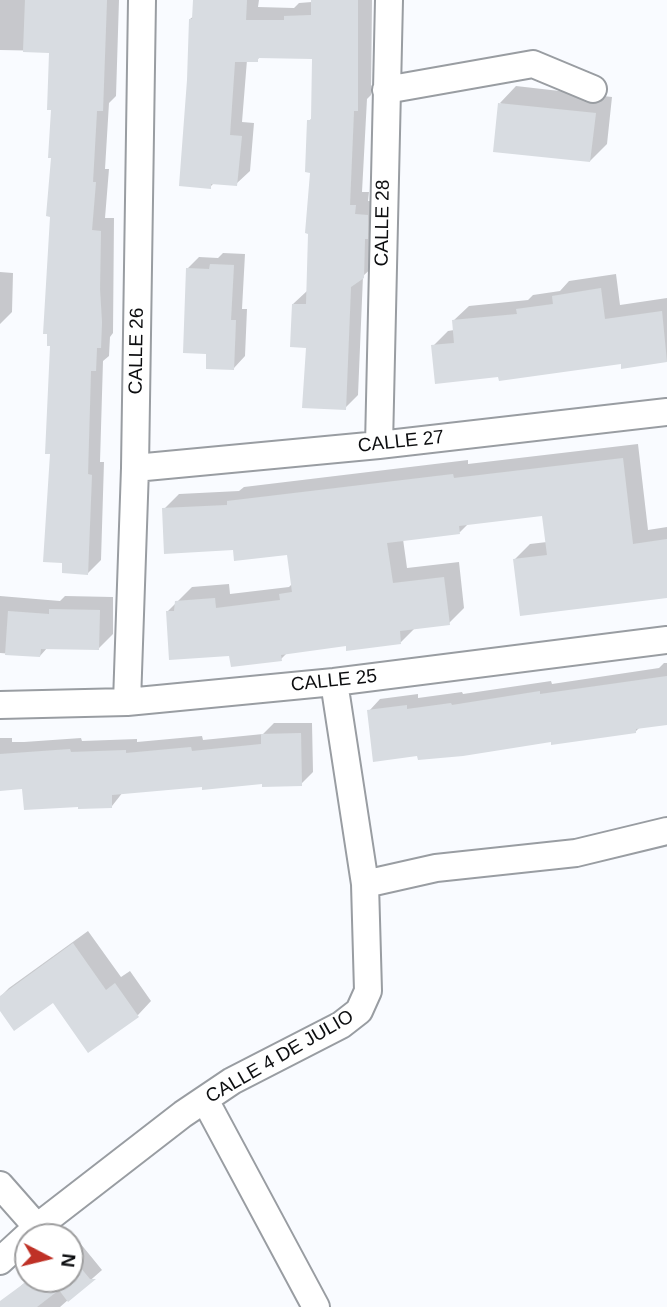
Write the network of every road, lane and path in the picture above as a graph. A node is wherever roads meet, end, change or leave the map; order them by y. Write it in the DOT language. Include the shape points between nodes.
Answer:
graph roads {
  1 [pos="142,0"];
  2 [pos="389,0"];
  3 [pos="593,89"];
  4 [pos="386,90"];
  5 [pos="667,412"];
  6 [pos="379,445"];
  7 [pos="135,468"];
  8 [pos="667,640"];
  9 [pos="334,682"];
  10 [pos="127,702"];
  11 [pos="0,705"];
  12 [pos="667,831"];
  13 [pos="365,884"];
  14 [pos="205,1100"];
  15 [pos="0,1185"];
  16 [pos="33,1223"];
  17 [pos="42,1223"];
  18 [pos="14,1248"];
  19 [pos="0,1261"];
  20 [pos="316,1307"];
  1 -- 7 [label="street, CALLE 26"];
  2 -- 4 [label="street, CALLE 28"];
  3 -- 4 [label="street" via="533,64"];
  4 -- 6 [label="street, CALLE 28"];
  5 -- 6 [label="street, CALLE 27"];
  6 -- 7 [label="street, CALLE 27"];
  7 -- 10 [label="street, CALLE 26"];
  8 -- 9 [label="street, CALLE 25"];
  9 -- 10 [label="street, CALLE 25"];
  9 -- 13 [label="street"];
  10 -- 11 [label="street, CALLE 25"];
  12 -- 13 [label="street" via="576,853 436,868"];
  13 -- 14 [label="street, CALLE 4 DE JULIO" via="368,991 359,1011"];
  14 -- 17 [label="street, CALLE 4 DE JULIO"];
  14 -- 20 [label="street"];
  15 -- 16 [label="street"];
  18 -- 19 [label="street, CALLE 4 DE JULIO"];
}
